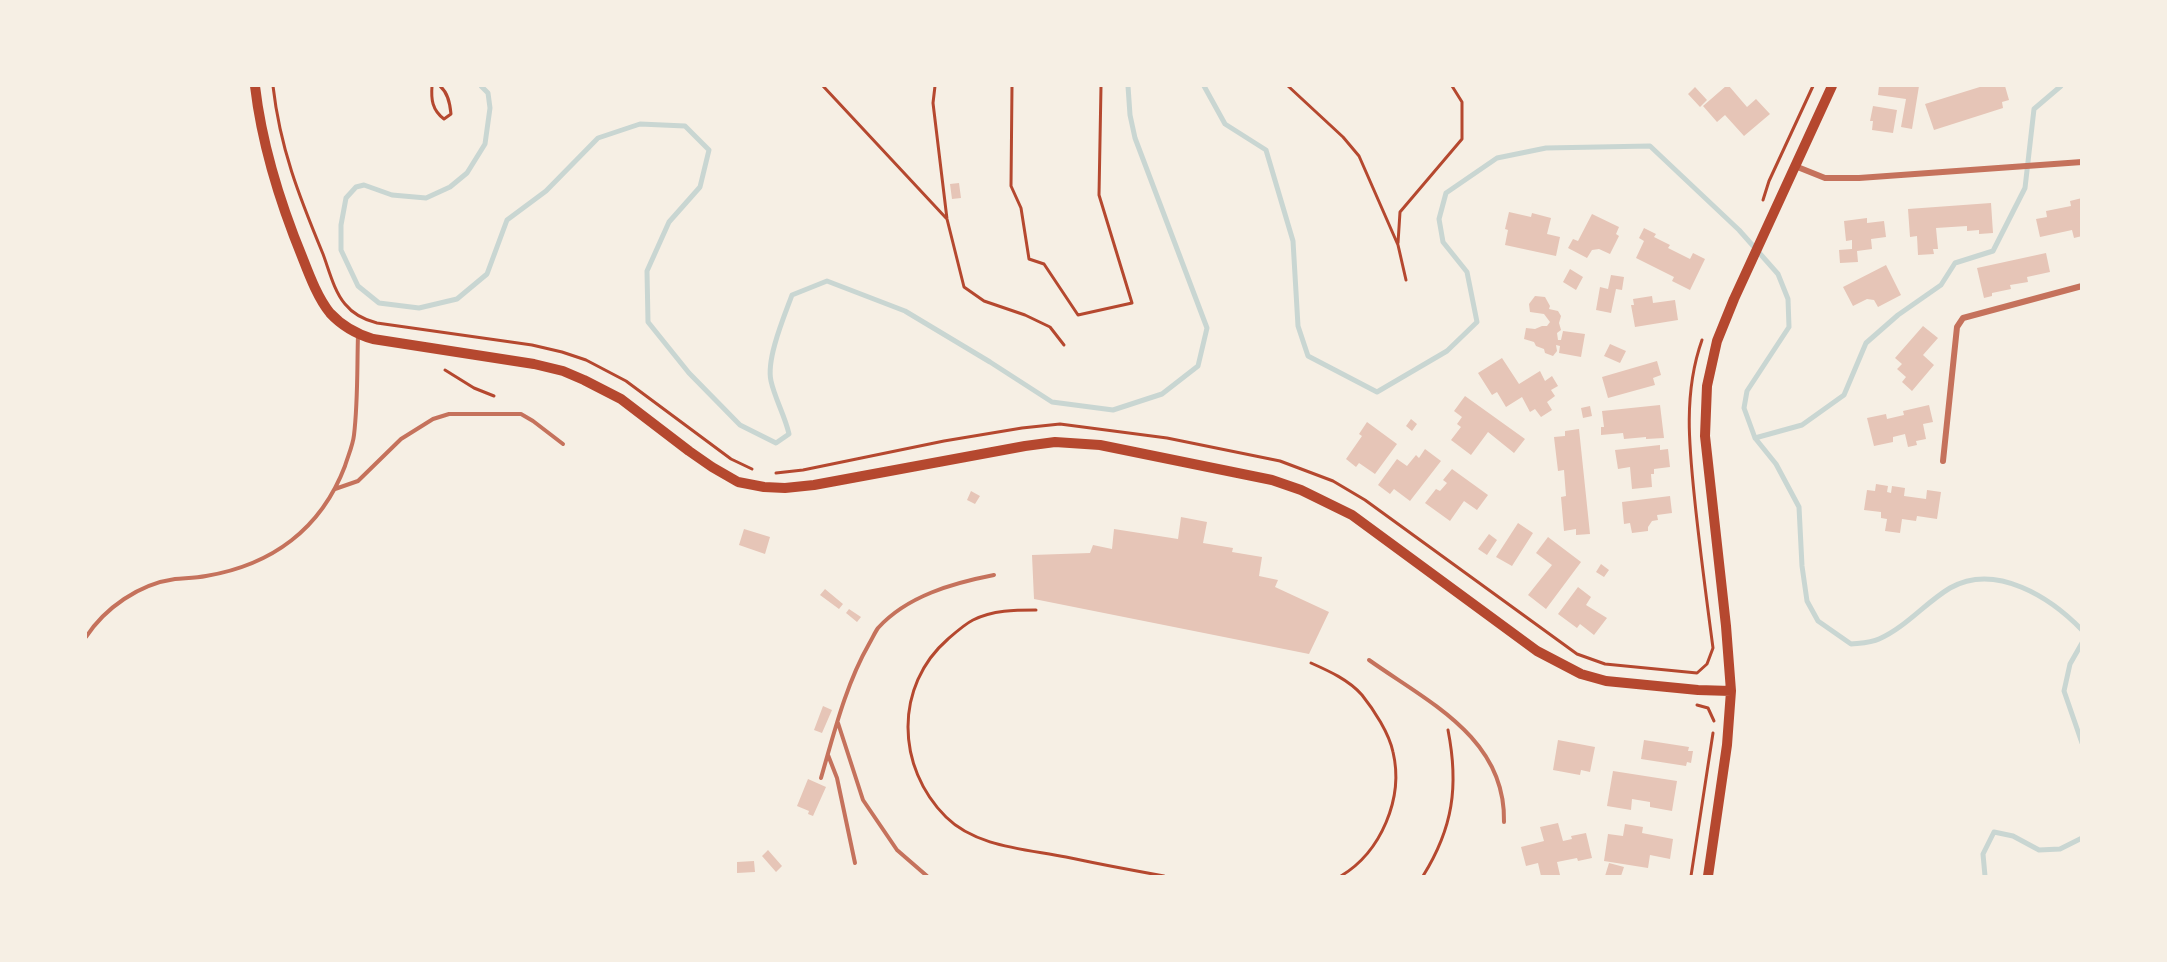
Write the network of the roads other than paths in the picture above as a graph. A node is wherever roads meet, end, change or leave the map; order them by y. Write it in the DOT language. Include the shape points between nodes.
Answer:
graph roads {
  1 [pos="255,86"];
  2 [pos="1832,86"];
  3 [pos="2082,162"];
  4 [pos="1795,166"];
  5 [pos="2082,286"];
  6 [pos="358,334"];
  7 [pos="563,444"];
  8 [pos="1943,461"];
  9 [pos="334,489"];
  10 [pos="994,575"];
  11 [pos="86,637"];
  12 [pos="1369,660"];
  13 [pos="1731,691"];
  14 [pos="838,723"];
  15 [pos="828,754"];
  16 [pos="821,778"];
  17 [pos="1504,822"];
  18 [pos="855,863"];
  19 [pos="927,876"];
  20 [pos="1708,876"];
  1 -- 6 [label="main road" via="265,146 297,245 329,311"];
  2 -- 4 [label="main road"];
  3 -- 4 [label="street" via="1844,178 1825,178"];
  4 -- 13 [label="main road" via="1741,284 1715,349 1707,386 1705,436"];
  5 -- 8 [label="street" via="1963,318 1957,327"];
  6 -- 9 [label="lane" via="354,436"];
  6 -- 13 [label="main road" via="563,371 621,399 712,467 738,482 764,487 814,485 1055,442 1100,445 1272,480 1352,515 1537,651 1581,674 1606,681"];
  7 -- 9 [label="lane" via="521,414 449,414 401,439 358,481"];
  9 -- 11 [label="lane" via="313,521 271,555 222,574 173,579 137,591 97,621"];
  10 -- 14 [label="lane" via="932,593 907,605 878,628 859,662"];
  12 -- 17 [label="lane" via="1460,725 1491,764 1502,794"];
  13 -- 20 [label="main road"];
  14 -- 15 [label="lane"];
  14 -- 19 [label="lane" via="863,800 897,850"];
  15 -- 16 [label="lane"];
  15 -- 18 [label="lane"];
}
